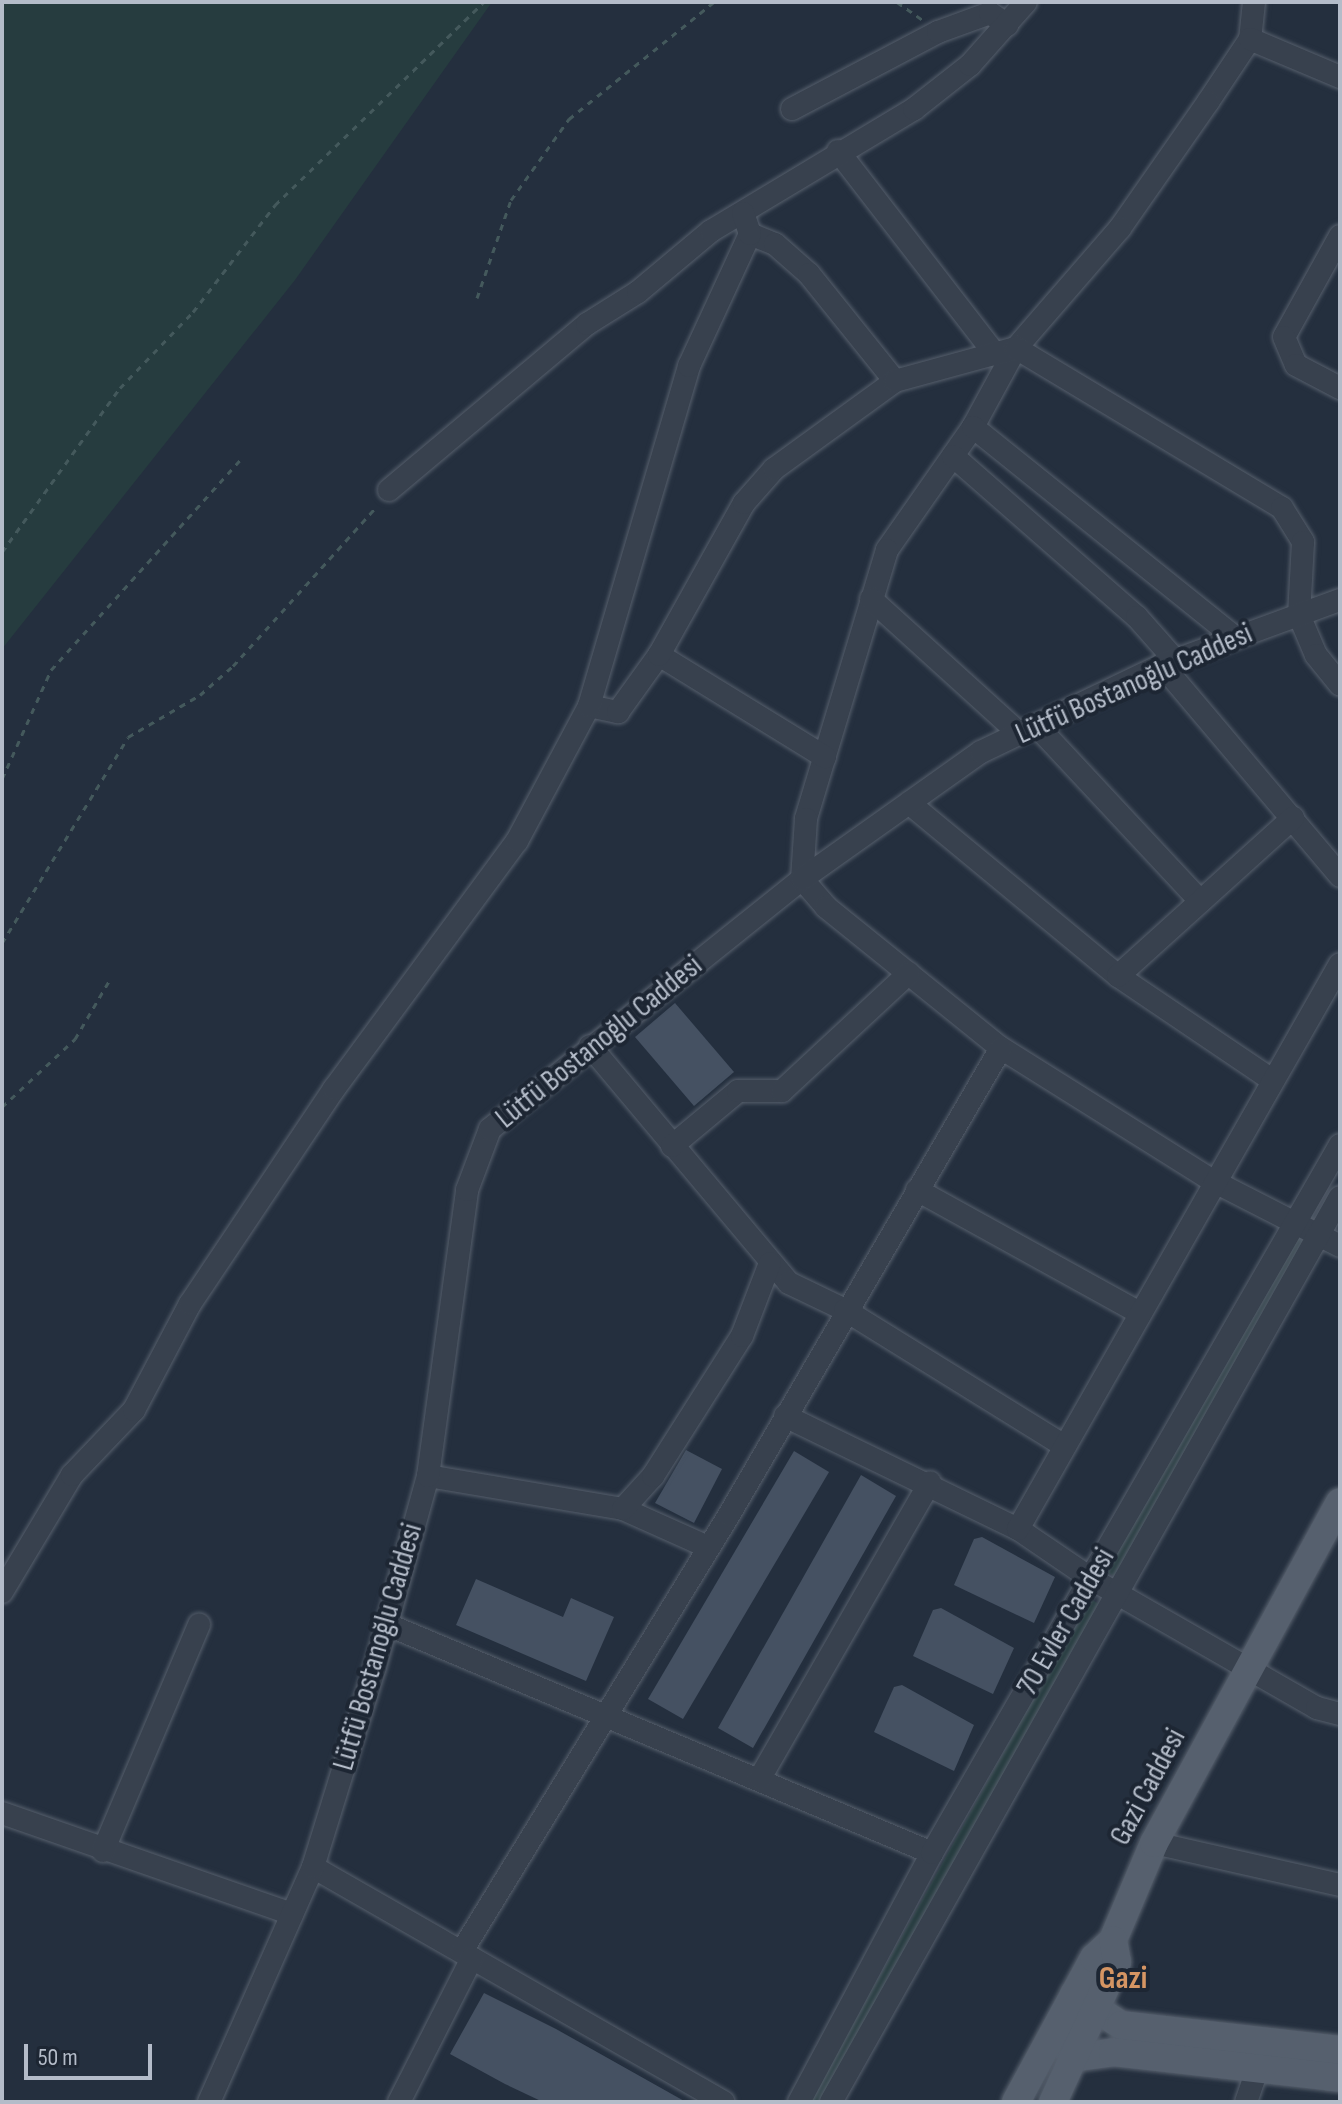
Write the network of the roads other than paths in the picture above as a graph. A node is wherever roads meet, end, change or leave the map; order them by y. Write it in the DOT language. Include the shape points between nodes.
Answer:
graph roads {
  1 [pos="1026,2"];
  2 [pos="1254,2"];
  3 [pos="1007,25"];
  4 [pos="1250,39"];
  5 [pos="1340,77"];
  6 [pos="792,109"];
  7 [pos="838,151"];
  8 [pos="747,223"];
  9 [pos="1340,236"];
  10 [pos="1006,351"];
  11 [pos="895,381"];
  12 [pos="1340,388"];
  13 [pos="973,427"];
  14 [pos="953,456"];
  15 [pos="389,490"];
  16 [pos="871,599"];
  17 [pos="1340,600"];
  18 [pos="1299,615"];
  19 [pos="1234,637"];
  20 [pos="659,655"];
  21 [pos="1169,662"];
  22 [pos="1340,685"];
  23 [pos="589,706"];
  24 [pos="1027,729"];
  25 [pos="825,757"];
  26 [pos="909,803"];
  27 [pos="1293,818"];
  28 [pos="1340,876"];
  29 [pos="802,879"];
  30 [pos="1200,901"];
  31 [pos="1340,964"];
  32 [pos="909,973"];
  33 [pos="1118,976"];
  34 [pos="590,1046"];
  35 [pos="1001,1048"];
  36 [pos="1272,1080"];
  37 [pos="1340,1145"];
  38 [pos="672,1146"];
  39 [pos="1215,1182"];
  40 [pos="917,1190"];
  41 [pos="1340,1197"];
  42 [pos="1296,1222"];
  43 [pos="1320,1232"];
  44 [pos="1340,1246"];
  45 [pos="770,1263"];
  46 [pos="845,1310"];
  47 [pos="1140,1313"];
  48 [pos="785,1416"];
  49 [pos="1064,1446"];
  50 [pos="428,1476"];
  51 [pos="930,1482"];
  52 [pos="1340,1502"];
  53 [pos="623,1509"];
  54 [pos="1018,1529"];
  55 [pos="708,1547"];
  56 [pos="1090,1578"];
  57 [pos="2,1591"];
  58 [pos="1116,1591"];
  59 [pos="386,1624"];
  60 [pos="199,1625"];
  61 [pos="1250,1669"];
  62 [pos="608,1712"];
  63 [pos="1340,1714"];
  64 [pos="760,1778"];
  65 [pos="2,1813"];
  66 [pos="1154,1843"];
  67 [pos="103,1851"];
  68 [pos="932,1853"];
  69 [pos="313,1867"];
  70 [pos="1340,1885"];
  71 [pos="292,1914"];
  72 [pos="1113,1940"];
  73 [pos="467,1954"];
  74 [pos="1074,1994"];
  75 [pos="1099,2012"];
  76 [pos="1052,2038"];
  77 [pos="1340,2050"];
  78 [pos="1079,2057"];
  79 [pos="1258,2068"];
  80 [pos="1340,2078"];
  81 [pos="209,2102"];
  82 [pos="399,2102"];
  83 [pos="723,2102"];
  84 [pos="799,2102"];
  85 [pos="831,2102"];
  86 [pos="1016,2102"];
  87 [pos="1053,2102"];
  88 [pos="1246,2102"];
  1 -- 3 [label="street"];
  2 -- 4 [label="street"];
  3 -- 6 [label="street" via="990,13 938,32"];
  3 -- 7 [label="street" via="914,109"];
  4 -- 5 [label="street"];
  4 -- 10 [label="street" via="1120,228"];
  7 -- 8 [label="street"];
  7 -- 10 [label="street"];
  8 -- 11 [label="street" via="809,274"];
  8 -- 15 [label="street" via="587,324"];
  8 -- 23 [label="street" via="689,366"];
  9 -- 12 [label="street" via="1284,337 1296,365"];
  10 -- 11 [label="street"];
  10 -- 13 [label="street"];
  10 -- 18 [label="street" via="1282,508 1303,542"];
  11 -- 20 [label="street" via="774,469 744,503"];
  13 -- 14 [label="street"];
  13 -- 19 [label="street"];
  14 -- 16 [label="street" via="887,550"];
  14 -- 21 [label="street" via="1126,607"];
  16 -- 24 [label="street"];
  16 -- 25 [label="street"];
  17 -- 18 [label="street, Lütfü Bostanoğlu Caddesi"];
  18 -- 19 [label="street, Lütfü Bostanoğlu Caddesi"];
  18 -- 22 [label="street" via="1316,655"];
  19 -- 21 [label="street, Lütfü Bostanoğlu Caddesi"];
  20 -- 23 [label="street" via="618,712"];
  20 -- 25 [label="street"];
  21 -- 24 [label="street, Lütfü Bostanoğlu Caddesi"];
  21 -- 27 [label="street"];
  23 -- 57 [label="street" via="517,841 351,1066 190,1304 134,1410 72,1475"];
  24 -- 26 [label="street, Lütfü Bostanoğlu Caddesi"];
  24 -- 30 [label="street"];
  25 -- 29 [label="street" via="806,819"];
  26 -- 29 [label="street, Lütfü Bostanoğlu Caddesi"];
  26 -- 33 [label="street"];
  27 -- 28 [label="street"];
  27 -- 30 [label="street"];
  29 -- 32 [label="street" via="826,907"];
  29 -- 34 [label="street, Lütfü Bostanoğlu Caddesi"];
  30 -- 33 [label="street"];
  31 -- 36 [label="street"];
  32 -- 35 [label="street"];
  32 -- 38 [label="street" via="782,1091 738,1091"];
  33 -- 36 [label="street"];
  34 -- 38 [label="street"];
  34 -- 50 [label="street, Lütfü Bostanoğlu Caddesi" via="504,1114 479,1148 464,1211"];
  35 -- 39 [label="street"];
  35 -- 40 [label="street"];
  36 -- 39 [label="street"];
  37 -- 42 [label="street, 70 Evler Caddesi"];
  38 -- 45 [label="street"];
  39 -- 42 [label="street"];
  39 -- 47 [label="street"];
  40 -- 46 [label="street"];
  40 -- 47 [label="street"];
  41 -- 43 [label="street, 70 Evler Caddesi"];
  42 -- 43 [label="street"];
  42 -- 56 [label="street, 70 Evler Caddesi"];
  43 -- 44 [label="street"];
  43 -- 58 [label="street, 70 Evler Caddesi"];
  45 -- 46 [label="street" via="789,1283"];
  45 -- 53 [label="street" via="742,1336 653,1476"];
  46 -- 48 [label="street"];
  46 -- 49 [label="street"];
  47 -- 49 [label="street"];
  48 -- 51 [label="street"];
  48 -- 55 [label="street"];
  49 -- 54 [label="street"];
  50 -- 53 [label="street"];
  50 -- 59 [label="street, Lütfü Bostanoğlu Caddesi"];
  51 -- 54 [label="street"];
  51 -- 64 [label="street"];
  52 -- 61 [label="main road, Gazi Caddesi"];
  53 -- 55 [label="street"];
  54 -- 56 [label="street"];
  55 -- 62 [label="street"];
  56 -- 58 [label="street"];
  56 -- 68 [label="street, 70 Evler Caddesi"];
  58 -- 61 [label="street"];
  58 -- 85 [label="street, 70 Evler Caddesi"];
  59 -- 62 [label="street"];
  59 -- 69 [label="street, Lütfü Bostanoğlu Caddesi"];
  60 -- 67 [label="street"];
  61 -- 63 [label="street" via="1317,1708"];
  61 -- 66 [label="main road, Gazi Caddesi"];
  62 -- 64 [label="street"];
  62 -- 73 [label="street"];
  64 -- 68 [label="street"];
  65 -- 67 [label="street"];
  66 -- 70 [label="street"];
  66 -- 72 [label="main road, Gazi Caddesi"];
  67 -- 71 [label="street"];
  68 -- 84 [label="street, 70 Evler Caddesi"];
  69 -- 71 [label="street, Lütfü Bostanoğlu Caddesi"];
  69 -- 73 [label="street"];
  71 -- 81 [label="street, Lütfü Bostanoğlu Caddesi"];
  72 -- 74 [label="main road, Gazi Caddesi" via="1094,1958"];
  72 -- 75 [label="main road" via="1117,1962"];
  73 -- 82 [label="street"];
  73 -- 83 [label="street"];
  74 -- 75 [label="main road"];
  74 -- 76 [label="main road, Gazi Caddesi"];
  75 -- 77 [label="main road" via="1121,2025"];
  75 -- 78 [label="main road"];
  76 -- 78 [label="main road"];
  76 -- 86 [label="main road, Gazi Caddesi"];
  78 -- 79 [label="main road" via="1113,2052"];
  78 -- 87 [label="main road"];
  79 -- 80 [label="main road"];
  79 -- 88 [label="street"];
}
